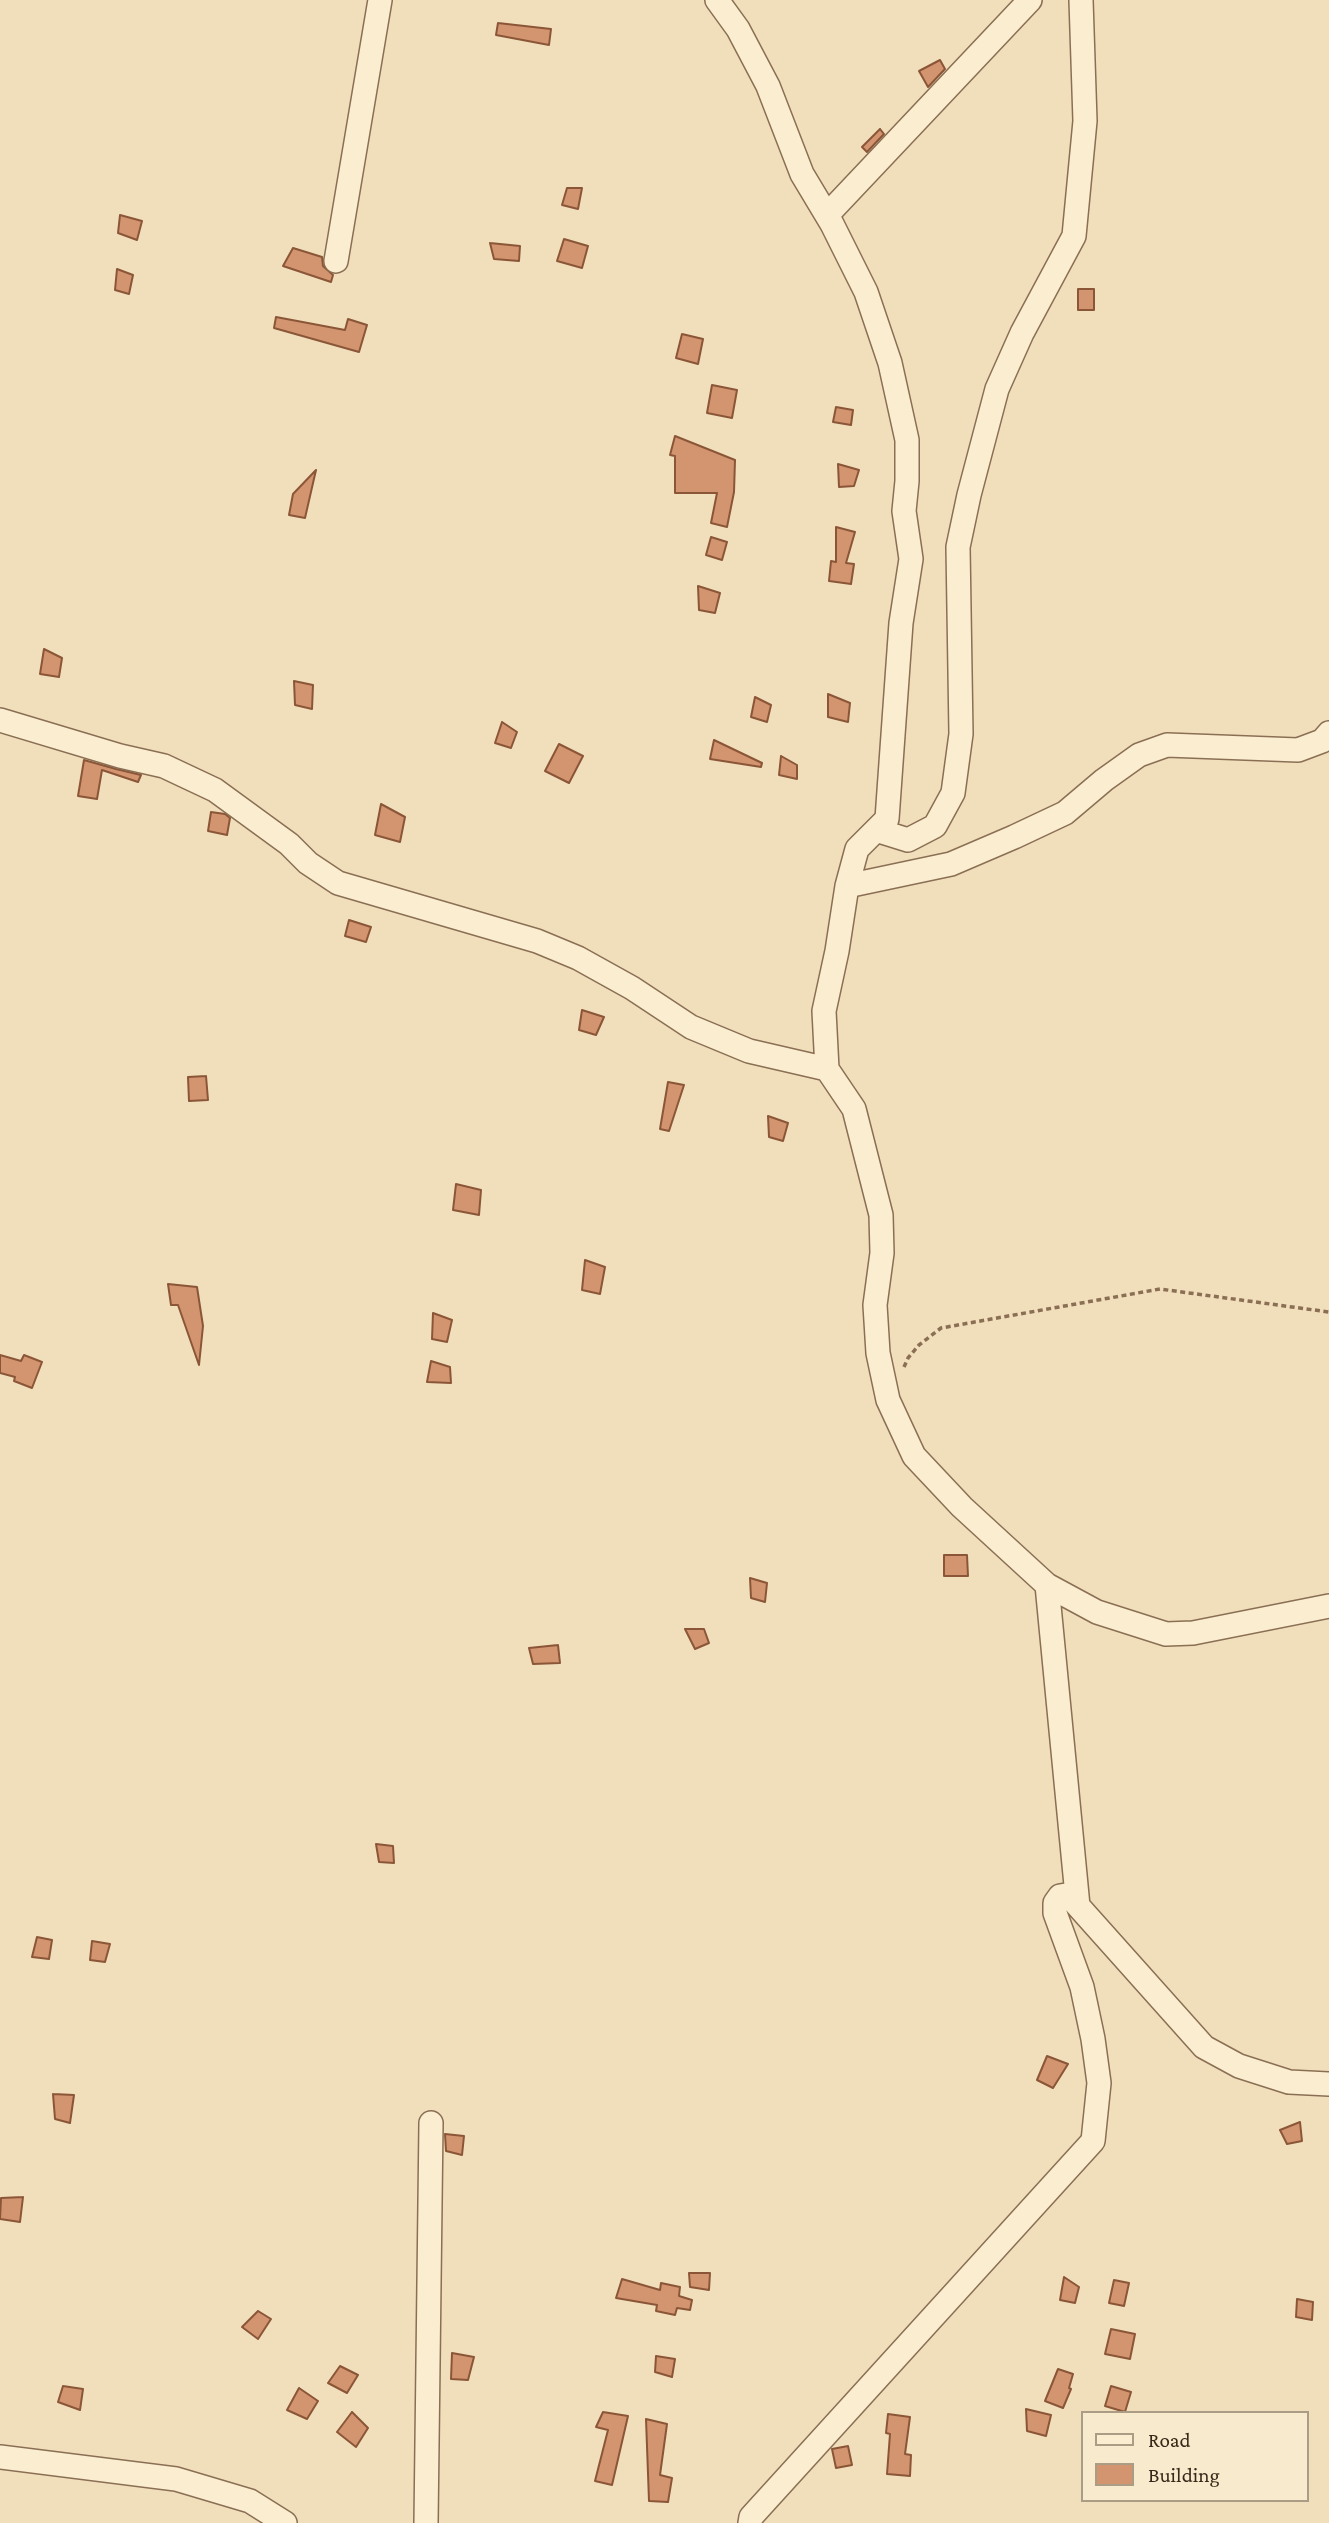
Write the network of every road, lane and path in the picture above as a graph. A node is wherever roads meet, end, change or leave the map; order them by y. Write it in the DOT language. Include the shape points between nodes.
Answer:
graph roads {
  1 [pos="380,0"];
  2 [pos="717,0"];
  3 [pos="1030,0"];
  4 [pos="1081,0"];
  5 [pos="827,215"];
  6 [pos="336,261"];
  7 [pos="0,720"];
  8 [pos="1329,733"];
  9 [pos="876,830"];
  10 [pos="847,886"];
  11 [pos="827,1069"];
  12 [pos="1329,1312"];
  13 [pos="903,1370"];
  14 [pos="1047,1585"];
  15 [pos="1329,1606"];
  16 [pos="1074,1901"];
  17 [pos="1329,2084"];
  18 [pos="430,2123"];
  19 [pos="0,2457"];
  20 [pos="285,2523"];
  21 [pos="426,2523"];
  22 [pos="750,2523"];
  1 -- 6 [label="street"];
  2 -- 5 [label="street" via="768,86 802,174"];
  3 -- 5 [label="street"];
  4 -- 9 [label="street" via="1085,121 1074,236 997,389 958,547 961,734 953,793 935,826 908,840"];
  5 -- 9 [label="street" via="866,292 890,363 907,440 904,511 911,559 901,623 887,819"];
  7 -- 11 [label="street" via="164,766 215,790 338,883 537,941 632,988 691,1027 749,1051"];
  8 -- 10 [label="street" via="1322,741 1298,750 1167,745 1139,755 1065,814 1014,837 951,864"];
  9 -- 10 [label="street" via="857,849"];
  10 -- 11 [label="street" via="824,1012"];
  11 -- 14 [label="street" via="854,1109 881,1215 882,1253 875,1305 878,1353 888,1400 914,1456"];
  12 -- 13 [label="path" via="1160,1289 941,1328 919,1345"];
  14 -- 15 [label="street" via="1097,1612 1166,1634 1193,1633"];
  14 -- 16 [label="street"];
  16 -- 17 [label="street" via="1204,2047 1239,2066 1289,2082"];
  16 -- 22 [label="street" via="1063,1895 1057,1899 1055,1913 1082,1987 1093,2039 1099,2083 1093,2141 751,2516"];
  18 -- 21 [label="street"];
  19 -- 20 [label="street" via="176,2479 250,2501"];
}
